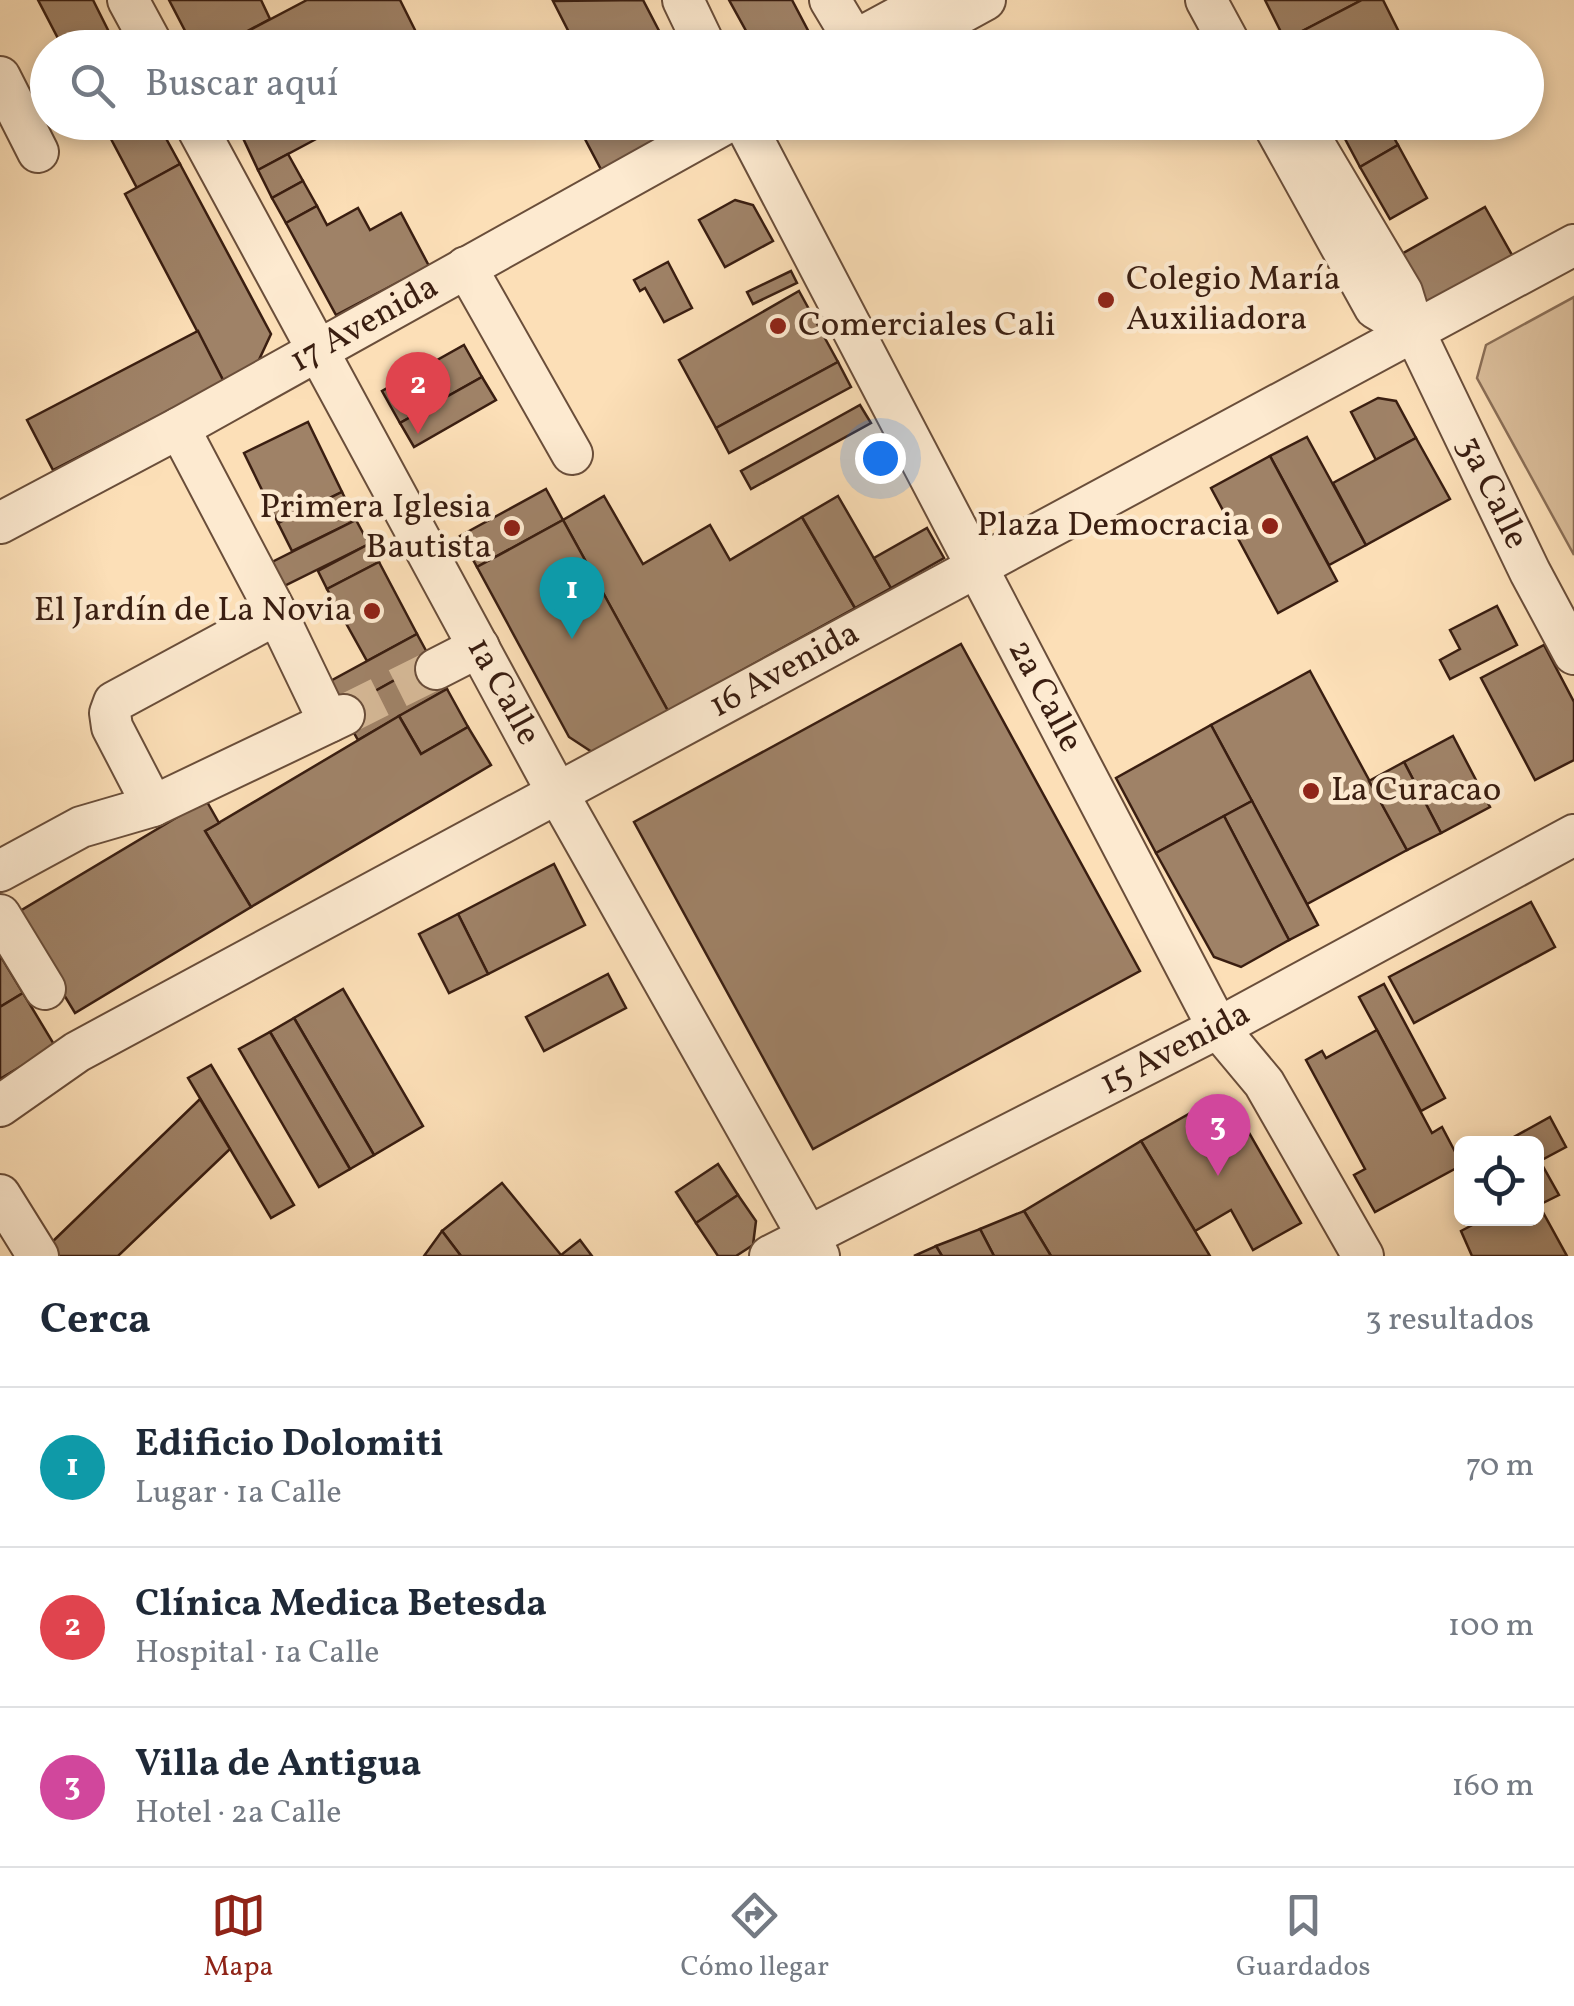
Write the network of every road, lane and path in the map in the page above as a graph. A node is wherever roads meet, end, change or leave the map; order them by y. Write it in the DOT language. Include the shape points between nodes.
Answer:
graph roads {
  1 [pos="128,0"];
  2 [pos="682,0"];
  3 [pos="830,0"];
  4 [pos="985,0"];
  5 [pos="1206,0"];
  6 [pos="1236,0"];
  7 [pos="925,1"];
  8 [pos="144,30"];
  9 [pos="697,30"];
  10 [pos="842,30"];
  11 [pos="873,30"];
  12 [pos="931,30"];
  13 [pos="1222,30"];
  14 [pos="1252,30"];
  15 [pos="0,77"];
  16 [pos="30,136"];
  17 [pos="32,140"];
  18 [pos="204,140"];
  19 [pos="695,140"];
  20 [pos="753,140"];
  21 [pos="1298,140"];
  22 [pos="38,152"];
  23 [pos="1574,245"];
  24 [pos="466,267"];
  25 [pos="1414,330"];
  26 [pos="315,351"];
  27 [pos="179,428"];
  28 [pos="572,454"];
  29 [pos="0,523"];
  30 [pos="978,567"];
  31 [pos="277,614"];
  32 [pos="479,646"];
  33 [pos="1574,654"];
  34 [pos="436,669"];
  35 [pos="558,794"];
  36 [pos="154,806"];
  37 [pos="1574,835"];
  38 [pos="0,870"];
  39 [pos="0,915"];
  40 [pos="45,989"];
  41 [pos="1218,1028"];
  42 [pos="0,1106"];
  43 [pos="0,1195"];
  44 [pos="813,1246"];
  45 [pos="38,1256"];
  46 [pos="770,1256"];
  47 [pos="1363,1256"];
  1 -- 8 [label="street"];
  2 -- 9 [label="street"];
  3 -- 10 [label="street"];
  4 -- 12 [label="street"];
  5 -- 13 [label="street"];
  6 -- 14 [label="street"];
  7 -- 11 [label="street"];
  15 -- 16 [label="street"];
  17 -- 22 [label="street"];
  18 -- 26 [label="street, 1a Calle"];
  19 -- 24 [label="street, 17 Avenida"];
  20 -- 30 [label="street, 2a Calle"];
  21 -- 25 [label="street, 3a Calle" via="1402,292"];
  23 -- 25 [label="street, 16 Avenida"];
  24 -- 26 [label="street, 17 Avenida"];
  24 -- 28 [label="street"];
  25 -- 30 [label="street, 16 Avenida"];
  25 -- 33 [label="street, 3a Calle"];
  26 -- 27 [label="street, 17 Avenida"];
  26 -- 32 [label="street, 1a Calle"];
  27 -- 29 [label="street, 17 Avenida"];
  27 -- 31 [label="street"];
  30 -- 35 [label="street, 16 Avenida"];
  30 -- 41 [label="street, 2a Calle"];
  31 -- 36 [label="street" via="114,702 112,727"];
  31 -- 36 [label="street" via="337,719"];
  32 -- 34 [label="street"];
  32 -- 35 [label="street, 1a Calle"];
  35 -- 42 [label="street, 16 Avenida" via="77,1052"];
  35 -- 44 [label="street, 1a Calle"];
  36 -- 38 [label="street" via="81,826"];
  37 -- 41 [label="street, 15 Avenida"];
  39 -- 40 [label="street"];
  41 -- 44 [label="street, 15 Avenida"];
  41 -- 47 [label="street, 2a Calle" via="1264,1083"];
  43 -- 45 [label="street"];
  44 -- 46 [label="street, 15 Avenida"];
}
